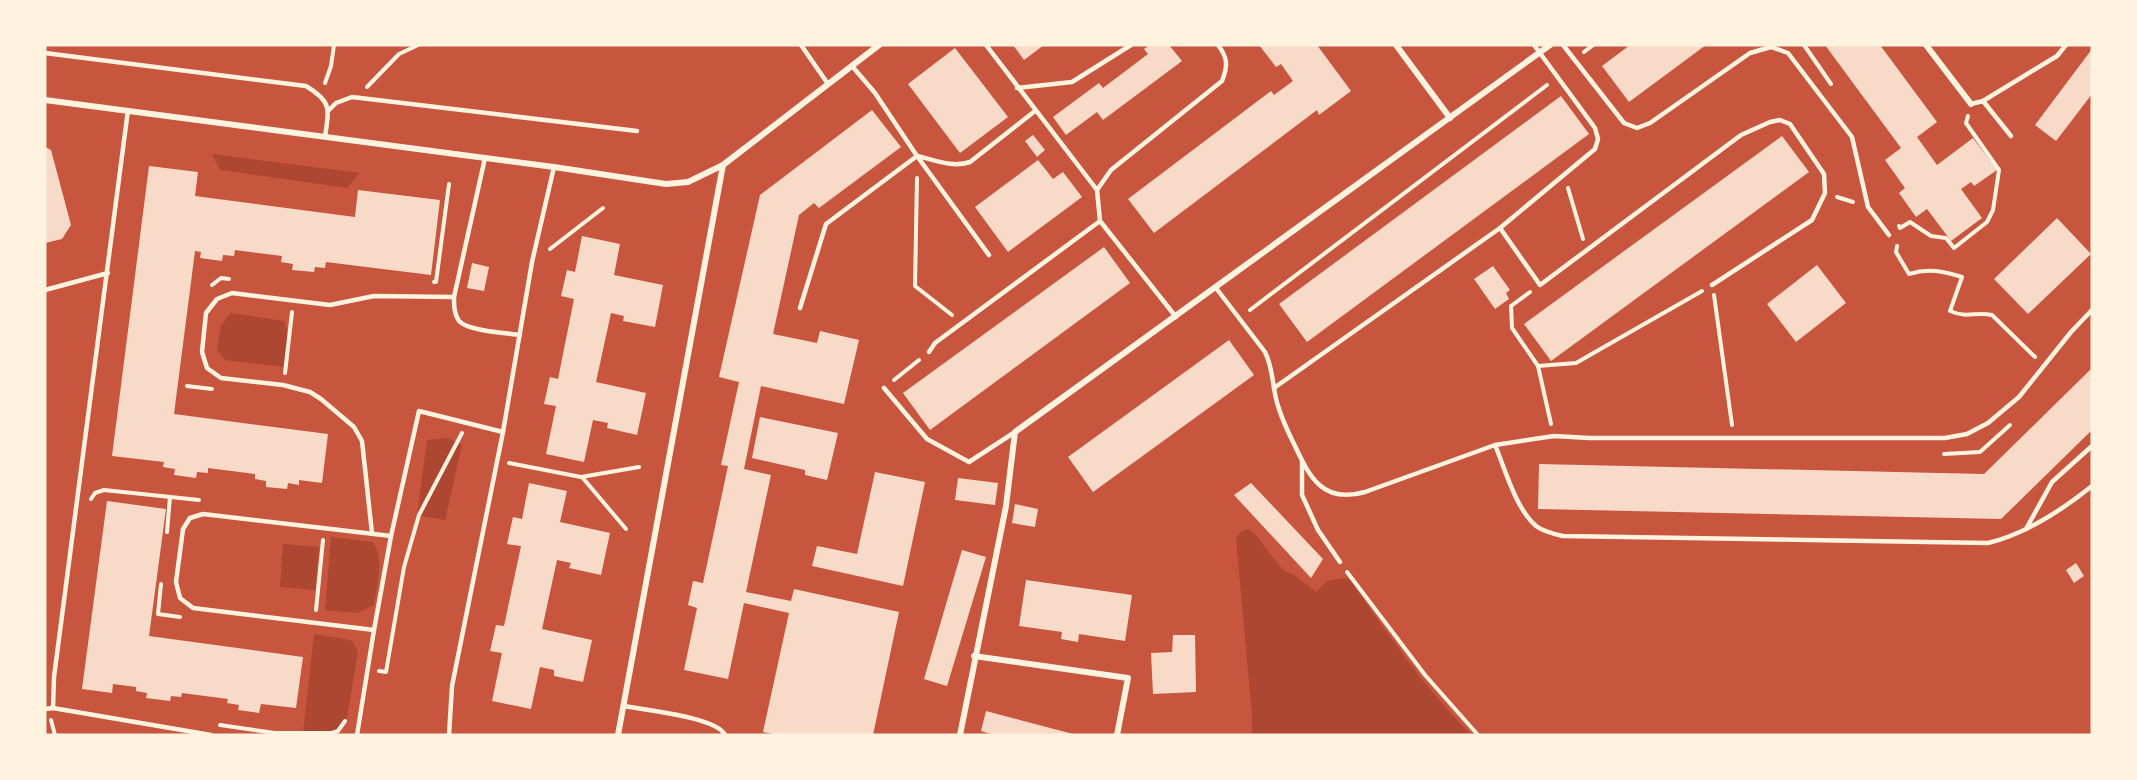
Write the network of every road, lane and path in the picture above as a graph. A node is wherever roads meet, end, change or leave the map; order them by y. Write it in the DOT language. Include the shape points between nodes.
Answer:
graph roads {
  1 [pos="334,45"];
  2 [pos="418,45"];
  3 [pos="801,45"];
  4 [pos="879,45"];
  5 [pos="986,45"];
  6 [pos="1131,45"];
  7 [pos="1218,45"];
  8 [pos="1396,45"];
  9 [pos="1534,45"];
  10 [pos="1550,45"];
  11 [pos="1563,45"];
  12 [pos="1804,45"];
  13 [pos="1926,45"];
  14 [pos="2066,45"];
  15 [pos="1583,52"];
  16 [pos="45,53"];
  17 [pos="1540,53"];
  18 [pos="1586,60"];
  19 [pos="852,66"];
  20 [pos="1557,77"];
  21 [pos="828,84"];
  22 [pos="1017,88"];
  23 [pos="1836,90"];
  24 [pos="321,95"];
  25 [pos="358,97"];
  26 [pos="45,100"];
  27 [pos="1983,101"];
  28 [pos="1971,104"];
  29 [pos="128,110"];
  30 [pos="329,110"];
  31 [pos="1035,111"];
  32 [pos="1450,118"];
  33 [pos="637,131"];
  34 [pos="2011,136"];
  35 [pos="325,137"];
  36 [pos="917,156"];
  37 [pos="485,158"];
  38 [pos="723,165"];
  39 [pos="554,167"];
  40 [pos="1565,176"];
  41 [pos="449,184"];
  42 [pos="1097,190"];
  43 [pos="1825,193"];
  44 [pos="1868,207"];
  45 [pos="603,208"];
  46 [pos="1893,219"];
  47 [pos="1100,221"];
  48 [pos="1500,228"];
  49 [pos="1900,228"];
  50 [pos="1888,235"];
  51 [pos="1899,236"];
  52 [pos="1897,244"];
  53 [pos="1586,252"];
  54 [pos="989,255"];
  55 [pos="532,262"];
  56 [pos="108,273"];
  57 [pos="232,279"];
  58 [pos="428,282"];
  59 [pos="1540,285"];
  60 [pos="1712,285"];
  61 [pos="212,286"];
  62 [pos="1216,288"];
  63 [pos="45,290"];
  64 [pos="454,297"];
  65 [pos="294,300"];
  66 [pos="800,308"];
  67 [pos="2092,310"];
  68 [pos="1176,317"];
  69 [pos="1239,318"];
  70 [pos="962,323"];
  71 [pos="520,335"];
  72 [pos="929,352"];
  73 [pos="1538,366"];
  74 [pos="2044,366"];
  75 [pos="894,380"];
  76 [pos="283,385"];
  77 [pos="187,386"];
  78 [pos="884,388"];
  79 [pos="1274,388"];
  80 [pos="223,390"];
  81 [pos="1548,412"];
  82 [pos="468,422"];
  83 [pos="503,432"];
  84 [pos="1015,432"];
  85 [pos="1733,438"];
  86 [pos="1495,445"];
  87 [pos="2092,446"];
  88 [pos="1302,459"];
  89 [pos="496,461"];
  90 [pos="639,467"];
  91 [pos="581,477"];
  92 [pos="2092,486"];
  93 [pos="170,497"];
  94 [pos="206,501"];
  95 [pos="90,510"];
  96 [pos="324,528"];
  97 [pos="627,529"];
  98 [pos="2026,529"];
  99 [pos="372,534"];
  100 [pos="391,536"];
  101 [pos="165,544"];
  102 [pos="1340,562"];
  103 [pos="162,579"];
  104 [pos="191,618"];
  105 [pos="315,622"];
  106 [pos="374,630"];
  107 [pos="974,656"];
  108 [pos="367,669"];
  109 [pos="624,706"];
  110 [pos="53,708"];
  111 [pos="45,710"];
  112 [pos="347,718"];
  113 [pos="219,725"];
  114 [pos="211,735"];
  115 [pos="358,735"];
  116 [pos="449,735"];
  117 [pos="618,735"];
  118 [pos="724,735"];
  119 [pos="960,735"];
  120 [pos="1117,735"];
  121 [pos="1478,735"];
  1 -- 24 [label="path" via="332,66"];
  2 -- 25 [label="path" via="384,67"];
  3 -- 21 [label="lane"];
  4 -- 19 [label="street"];
  5 -- 22 [label="lane"];
  6 -- 22 [label="lane" via="1072,82"];
  7 -- 42 [label="lane" via="1228,67 1222,81 1111,170"];
  8 -- 32 [label="street"];
  9 -- 17 [label="lane"];
  10 -- 17 [label="street"];
  11 -- 44 [label="lane" via="1624,123 1637,128 1650,123 1750,53 1771,47 1788,53 1852,138"];
  12 -- 23 [label="path"];
  13 -- 28 [label="street"];
  14 -- 27 [label="lane" via="2057,56"];
  15 -- 18 [label="path"];
  16 -- 24 [label="lane" via="306,86"];
  17 -- 20 [label="lane"];
  17 -- 32 [label="street"];
  19 -- 21 [label="street"];
  19 -- 36 [label="lane"];
  20 -- 40 [label="lane" via="1595,128 1598,139 1595,149"];
  20 -- 69 [label="path"];
  21 -- 38 [label="street"];
  22 -- 31 [label="lane"];
  24 -- 30 [label="lane"];
  25 -- 30 [label="lane" via="336,103"];
  25 -- 33 [label="lane"];
  26 -- 29 [label="street"];
  27 -- 28 [label="lane"];
  27 -- 34 [label="lane"];
  28 -- 49 [label="path" via="1966,123 1999,170 1993,210 1987,222 1954,248 1946,238 1931,236 1910,222"];
  29 -- 35 [label="street"];
  29 -- 56 [label="lane"];
  30 -- 35 [label="lane"];
  31 -- 36 [label="lane" via="970,162 952,165"];
  31 -- 42 [label="lane"];
  32 -- 62 [label="street"];
  35 -- 37 [label="street"];
  36 -- 54 [label="lane"];
  36 -- 66 [label="lane" via="826,224"];
  36 -- 70 [label="path" via="915,285"];
  37 -- 39 [label="street"];
  37 -- 64 [label="lane"];
  38 -- 39 [label="street" via="688,182 666,184"];
  38 -- 109 [label="street"];
  39 -- 55 [label="lane"];
  40 -- 48 [label="lane"];
  40 -- 53 [label="path"];
  41 -- 58 [label="path" via="436,282"];
  42 -- 47 [label="lane"];
  43 -- 44 [label="path"];
  43 -- 53 [label="lane" via="1824,174 1790,124 1770,122 1741,135"];
  43 -- 60 [label="lane" via="1812,219"];
  44 -- 50 [label="lane"];
  45 -- 55 [label="path"];
  46 -- 49 [label="path"];
  47 -- 68 [label="lane"];
  47 -- 70 [label="lane"];
  48 -- 59 [label="lane"];
  48 -- 79 [label="lane"];
  49 -- 51 [label="path"];
  52 -- 74 [label="path" via="1896,252 1909,274 1943,271 1962,278 1950,311 1963,316 1992,315"];
  53 -- 59 [label="lane"];
  55 -- 71 [label="lane"];
  56 -- 63 [label="lane"];
  56 -- 110 [label="lane"];
  57 -- 61 [label="path" via="221,278"];
  59 -- 73 [label="path" via="1511,306 1512,328"];
  60 -- 73 [label="path" via="1576,363"];
  60 -- 85 [label="path"];
  62 -- 68 [label="street"];
  62 -- 69 [label="lane"];
  64 -- 65 [label="lane" via="374,297 330,305"];
  64 -- 71 [label="lane" via="459,321 469,327"];
  65 -- 76 [label="path"];
  65 -- 76 [label="lane" via="232,293 217,299 206,313 202,352 207,368 220,378"];
  67 -- 74 [label="lane"];
  68 -- 84 [label="street"];
  69 -- 79 [label="lane" via="1265,352"];
  70 -- 72 [label="lane" via="934,343"];
  71 -- 83 [label="lane"];
  72 -- 75 [label="path"];
  73 -- 81 [label="path"];
  74 -- 85 [label="lane" via="2019,397 1988,423 1967,434 1945,438"];
  76 -- 99 [label="lane" via="310,392 354,427 362,441"];
  77 -- 80 [label="path"];
  78 -- 84 [label="lane" via="927,439 969,462"];
  79 -- 88 [label="lane" via="1281,417"];
  82 -- 83 [label="lane"];
  82 -- 100 [label="lane" via="419,411"];
  82 -- 108 [label="path" via="419,515 404,567 386,672"];
  83 -- 89 [label="lane"];
  84 -- 107 [label="street" via="1006,506"];
  85 -- 86 [label="lane" via="1554,436"];
  86 -- 88 [label="lane" via="1345,496 1318,484"];
  86 -- 98 [label="lane" via="1527,515 1544,530 1563,536 1977,544"];
  87 -- 98 [label="lane" via="2052,482"];
  88 -- 102 [label="lane" via="1302,495 1318,530"];
  89 -- 91 [label="path"];
  89 -- 116 [label="lane" via="452,686"];
  90 -- 91 [label="path"];
  91 -- 97 [label="path"];
  92 -- 98 [label="lane"];
  93 -- 94 [label="path"];
  93 -- 95 [label="path" via="104,490 95,493"];
  93 -- 101 [label="path"];
  96 -- 99 [label="lane"];
  96 -- 105 [label="path"];
  96 -- 105 [label="lane" via="203,514 190,518 183,530 176,582 180,598 193,608"];
  99 -- 100 [label="lane"];
  100 -- 106 [label="lane"];
  102 -- 121 [label="path" via="1425,675"];
  103 -- 104 [label="path" via="158,614"];
  105 -- 106 [label="lane"];
  106 -- 108 [label="lane"];
  107 -- 119 [label="street"];
  107 -- 120 [label="street" via="1128,678"];
  108 -- 115 [label="lane"];
  109 -- 117 [label="street"];
  109 -- 118 [label="lane" via="707,722 722,729"];
  110 -- 111 [label="lane"];
  110 -- 114 [label="lane"];
  112 -- 113 [label="path" via="332,733 275,733"];
}
